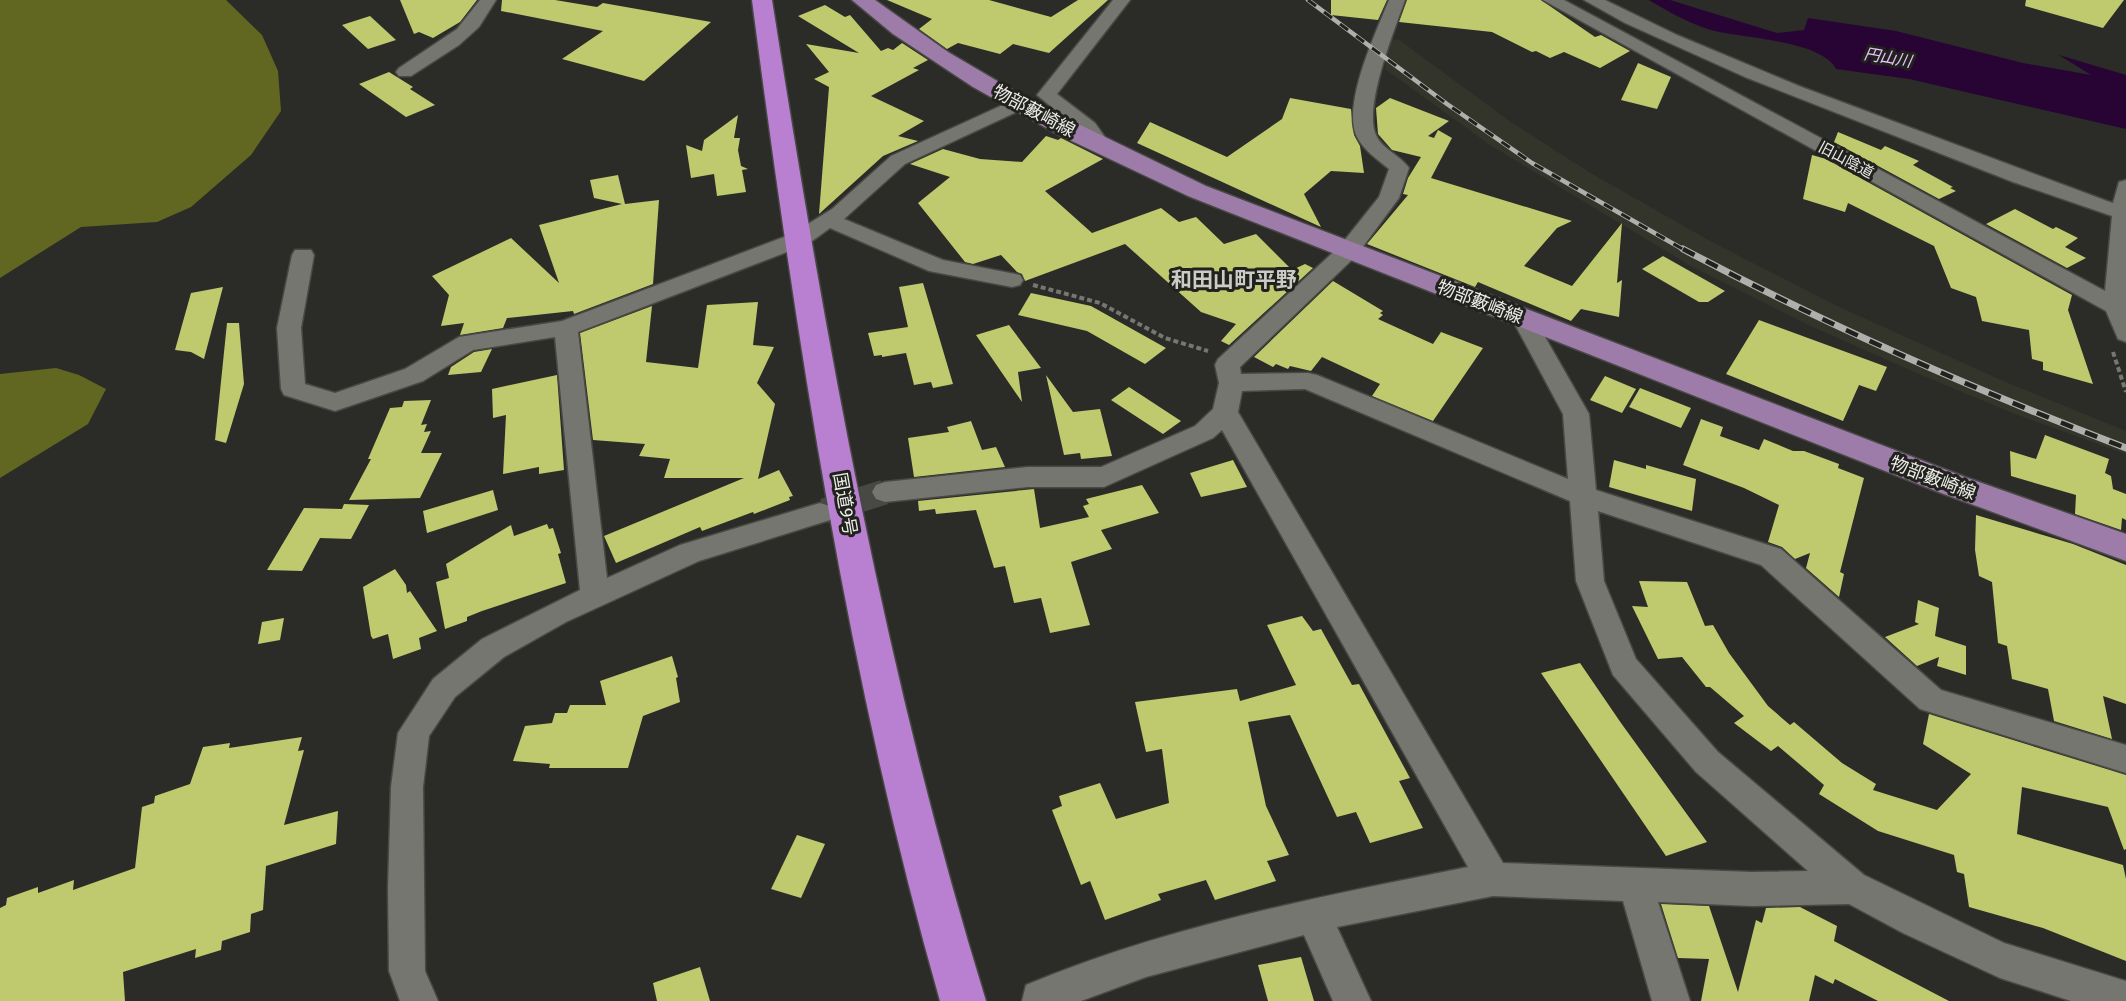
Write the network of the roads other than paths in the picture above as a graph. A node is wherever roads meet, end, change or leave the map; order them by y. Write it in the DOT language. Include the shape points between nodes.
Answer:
graph roads {
  1 [pos="488,0"];
  2 [pos="762,0"];
  3 [pos="862,0"];
  4 [pos="1122,0"];
  5 [pos="1397,0"];
  6 [pos="1551,0"];
  7 [pos="1592,0"];
  8 [pos="405,72"];
  9 [pos="1018,104"];
  10 [pos="1102,147"];
  11 [pos="2124,205"];
  12 [pos="829,220"];
  13 [pos="800,239"];
  14 [pos="1348,251"];
  15 [pos="303,255"];
  16 [pos="2121,262"];
  17 [pos="1012,280"];
  18 [pos="2121,309"];
  19 [pos="1524,319"];
  20 [pos="566,328"];
  21 [pos="2126,334"];
  22 [pos="1230,385"];
  23 [pos="885,492"];
  24 [pos="1583,496"];
  25 [pos="820,513"];
  26 [pos="2126,548"];
  27 [pos="595,596"];
  28 [pos="2126,759"];
  29 [pos="1493,879"];
  30 [pos="1635,884"];
  31 [pos="1852,887"];
  32 [pos="1313,915"];
  33 [pos="2126,1000"];
  34 [pos="419,1001"];
  35 [pos="963,1001"];
  36 [pos="1041,1001"];
  37 [pos="1352,1001"];
  38 [pos="1671,1001"];
  1 -- 8 [label="street" via="479,19 448,46"];
  2 -- 13 [label="highway, 国道9号"];
  3 -- 9 [label="main road, 物部藪崎線" via="926,48"];
  4 -- 10 [label="street" via="1046,95 1088,126"];
  5 -- 14 [label="street" via="1377,51 1363,114 1366,135 1399,168 1389,198"];
  6 -- 18 [label="street, 旧山陰道"];
  7 -- 11 [label="street" via="1820,101"];
  9 -- 10 [label="main road, 物部藪崎線"];
  9 -- 12 [label="street" via="898,160"];
  10 -- 14 [label="main road, 物部藪崎線" via="1197,191"];
  11 -- 16 [label="street"];
  12 -- 13 [label="street"];
  12 -- 17 [label="street" via="937,266"];
  13 -- 20 [label="street"];
  13 -- 35 [label="highway, 国道9号" via="848,527 929,887"];
  14 -- 19 [label="main road, 物部藪崎線"];
  14 -- 22 [label="street"];
  15 -- 20 [label="street" via="289,328 293,389 335,402 414,375 467,343"];
  16 -- 18 [label="street"];
  18 -- 21 [label="street"];
  19 -- 24 [label="street" via="1576,414"];
  19 -- 26 [label="main road, 物部藪崎線"];
  20 -- 27 [label="street"];
  22 -- 23 [label="street" via="1204,432 1104,477 1029,477"];
  22 -- 24 [label="street" via="1308,381"];
  22 -- 29 [label="street"];
  24 -- 28 [label="street" via="1771,556 1931,700"];
  24 -- 31 [label="street" via="1590,581 1624,666 1707,762"];
  25 -- 27 [label="street" via="690,553"];
  27 -- 34 [label="street" via="492,648 444,688 414,733 407,788 405,888 407,971"];
  29 -- 30 [label="street"];
  29 -- 32 [label="street"];
  30 -- 31 [label="street" via="1752,889"];
  30 -- 38 [label="street"];
  31 -- 33 [label="street" via="2000,960"];
  32 -- 36 [label="street" via="1146,959 1039,998"];
  32 -- 37 [label="street"];
}
